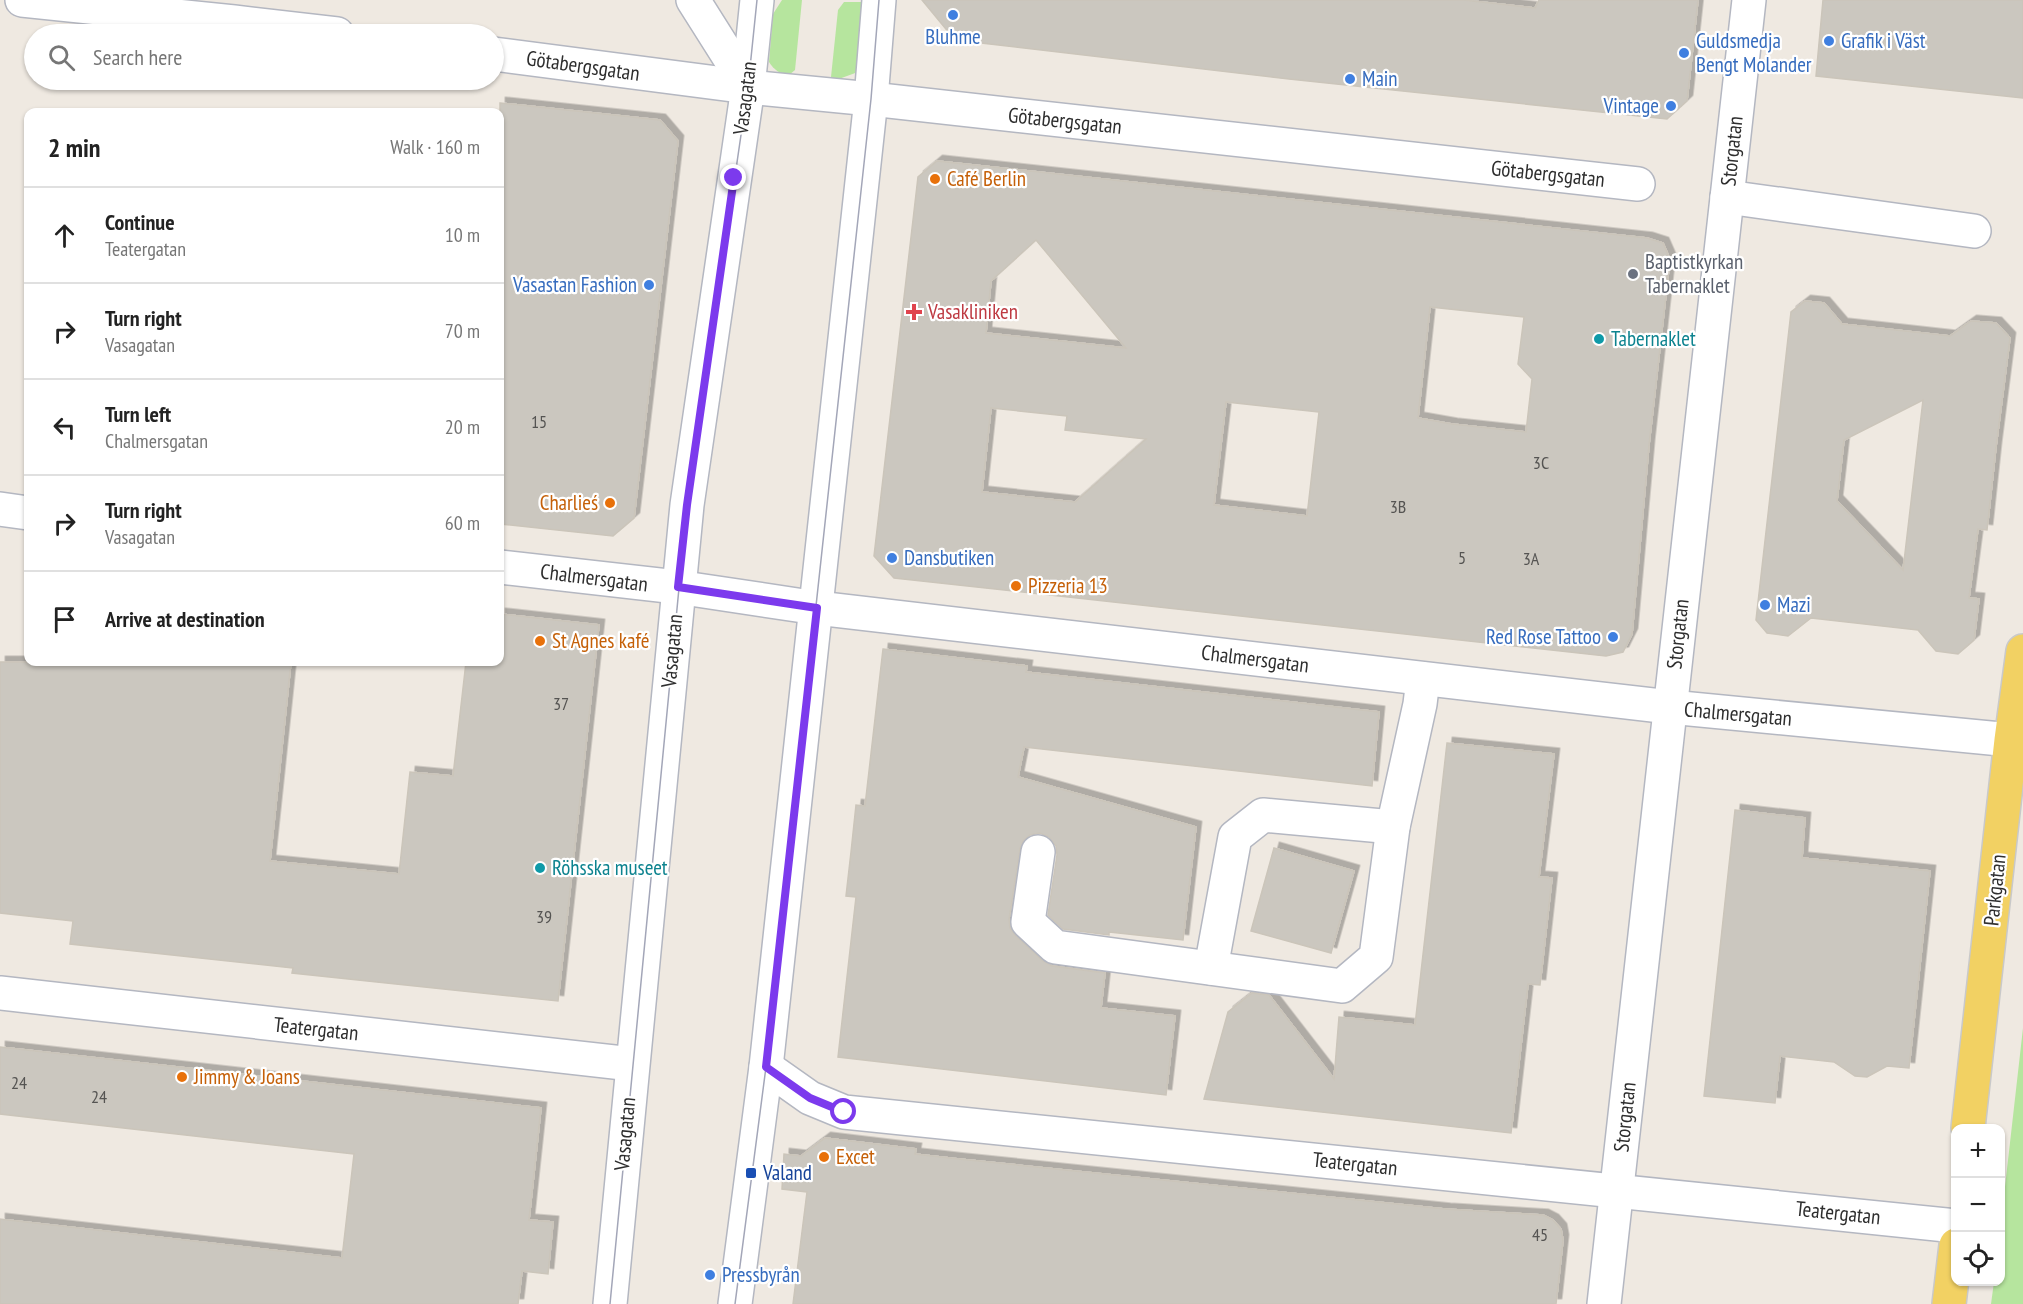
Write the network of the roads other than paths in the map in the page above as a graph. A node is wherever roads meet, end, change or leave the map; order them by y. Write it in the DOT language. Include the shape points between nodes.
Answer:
graph roads {
  1 [pos="22,0"];
  2 [pos="693,0"];
  3 [pos="757,0"];
  4 [pos="879,0"];
  5 [pos="1749,0"];
  6 [pos="244,24"];
  7 [pos="504,55"];
  8 [pos="748,87"];
  9 [pos="871,99"];
  10 [pos="1638,184"];
  11 [pos="1727,197"];
  12 [pos="1974,231"];
  13 [pos="0,509"];
  14 [pos="24,512"];
  15 [pos="504,567"];
  16 [pos="678,587"];
  17 [pos="817,608"];
  18 [pos="2023,651"];
  19 [pos="1424,679"];
  20 [pos="1670,707"];
  21 [pos="2011,740"];
  22 [pos="1393,827"];
  23 [pos="1038,852"];
  24 [pos="1211,968"];
  25 [pos="0,993"];
  26 [pos="632,1064"];
  27 [pos="766,1067"];
  28 [pos="1968,1124"];
  29 [pos="1617,1191"];
  30 [pos="1951,1225"];
  31 [pos="1951,1286"];
  32 [pos="610,1304"];
  33 [pos="735,1304"];
  34 [pos="1604,1304"];
  35 [pos="1949,1304"];
  1 -- 6 [label="street"];
  2 -- 8 [label="street"];
  3 -- 8 [label="street, Vasagatan"];
  4 -- 9 [label="street"];
  5 -- 11 [label="street, Storgatan"];
  7 -- 8 [label="street, Götabergsgatan"];
  8 -- 9 [label="street, Götabergsgatan"];
  8 -- 16 [label="street, Vasagatan"];
  9 -- 10 [label="street, Götabergsgatan"];
  9 -- 17 [label="street"];
  11 -- 12 [label="street"];
  11 -- 20 [label="street, Storgatan"];
  13 -- 14 [label="street"];
  15 -- 16 [label="street, Chalmersgatan"];
  16 -- 17 [label="street, Chalmersgatan"];
  16 -- 26 [label="street, Vasagatan"];
  17 -- 19 [label="street, Chalmersgatan"];
  17 -- 27 [label="street"];
  18 -- 21 [label="main road, Parkgatan"];
  19 -- 20 [label="street, Chalmersgatan"];
  19 -- 22 [label="street"];
  20 -- 21 [label="street, Chalmersgatan"];
  20 -- 29 [label="street, Storgatan"];
  21 -- 28 [label="main road, Parkgatan"];
  22 -- 24 [label="street" via="1263,815 1235,837"];
  22 -- 24 [label="street" via="1376,957 1342,986"];
  23 -- 24 [label="street" via="1028,922 1055,947"];
  25 -- 26 [label="street, Teatergatan"];
  26 -- 32 [label="street, Vasagatan"];
  27 -- 29 [label="street, Teatergatan" via="810,1098 844,1112"];
  27 -- 33 [label="street"];
  29 -- 30 [label="street, Teatergatan"];
  29 -- 34 [label="street, Storgatan"];
  31 -- 35 [label="main road"];
}
